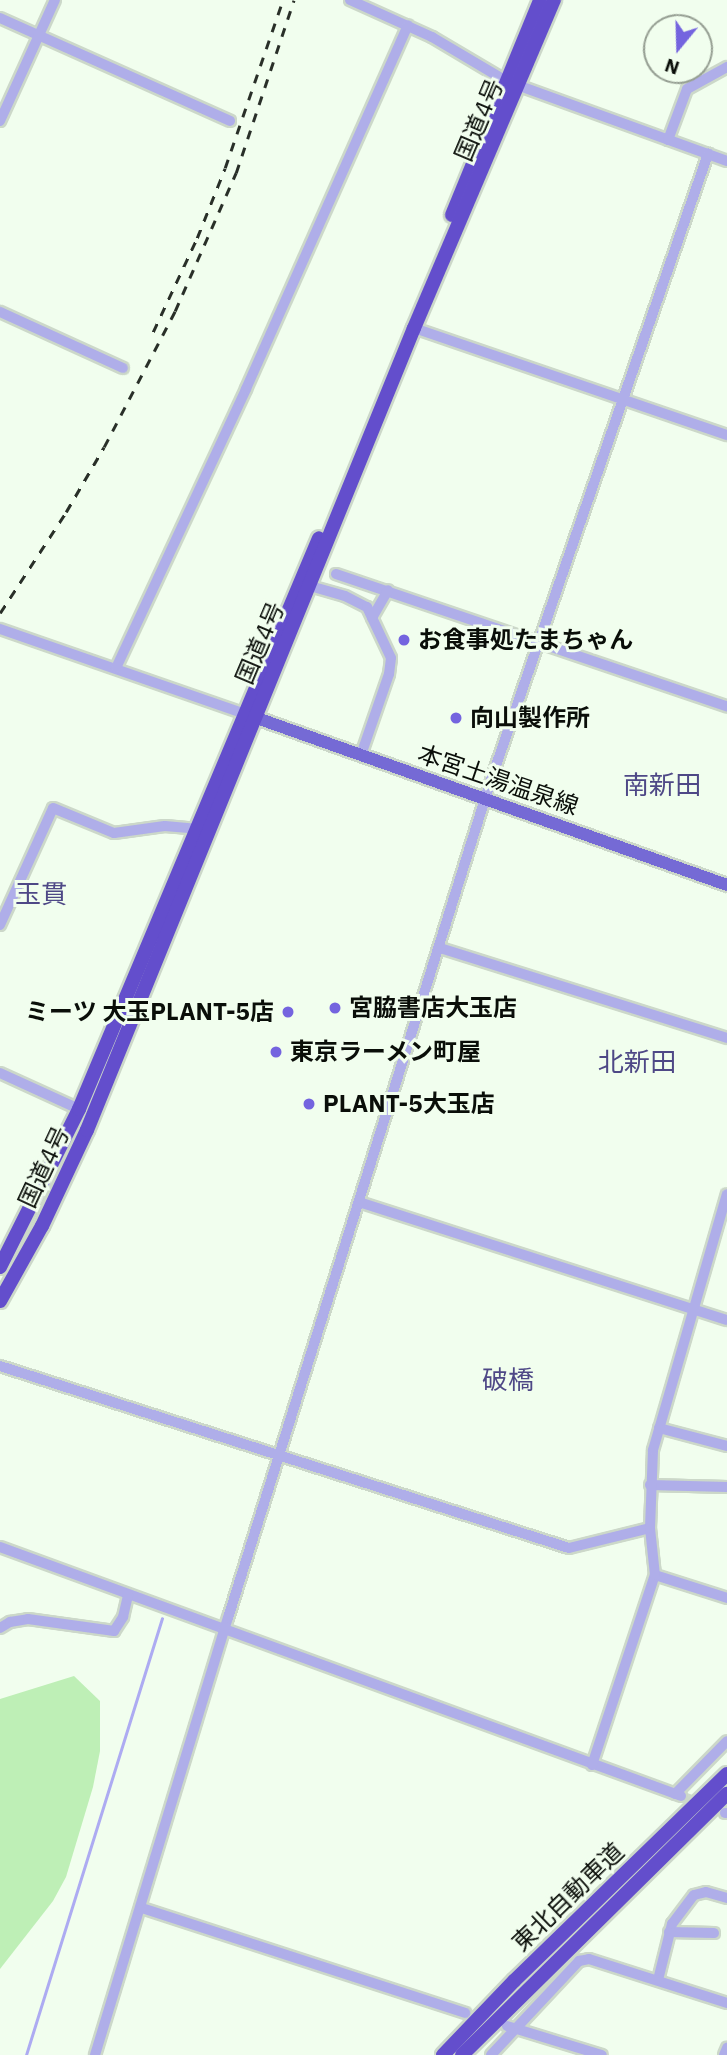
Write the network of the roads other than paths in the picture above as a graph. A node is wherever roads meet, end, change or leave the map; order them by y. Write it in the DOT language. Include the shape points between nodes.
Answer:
graph roads {
  1 [pos="55,0"];
  2 [pos="350,0"];
  3 [pos="540,0"];
  4 [pos="554,0"];
  5 [pos="0,18"];
  6 [pos="408,25"];
  7 [pos="40,36"];
  8 [pos="727,67"];
  9 [pos="512,83"];
  10 [pos="0,121"];
  11 [pos="230,121"];
  12 [pos="668,140"];
  13 [pos="708,154"];
  14 [pos="727,161"];
  15 [pos="0,312"];
  16 [pos="414,328"];
  17 [pos="123,368"];
  18 [pos="624,400"];
  19 [pos="727,435"];
  20 [pos="336,574"];
  21 [pos="310,586"];
  22 [pos="388,590"];
  23 [pos="373,618"];
  24 [pos="0,629"];
  25 [pos="539,642"];
  26 [pos="116,668"];
  27 [pos="727,706"];
  28 [pos="248,715"];
  29 [pos="361,755"];
  30 [pos="486,798"];
  31 [pos="198,829"];
  32 [pos="727,885"];
  33 [pos="0,925"];
  34 [pos="440,948"];
  35 [pos="727,1038"];
  36 [pos="0,1073"];
  37 [pos="79,1110"];
  38 [pos="727,1195"];
  39 [pos="359,1202"];
  40 [pos="0,1267"];
  41 [pos="0,1301"];
  42 [pos="693,1309"];
  43 [pos="727,1320"];
  44 [pos="0,1366"];
  45 [pos="659,1428"];
  46 [pos="727,1446"];
  47 [pos="279,1455"];
  48 [pos="650,1485"];
  49 [pos="727,1487"];
  50 [pos="650,1528"];
  51 [pos="0,1547"];
  52 [pos="655,1575"];
  53 [pos="128,1595"];
  54 [pos="727,1598"];
  55 [pos="0,1628"];
  56 [pos="225,1630"];
  57 [pos="727,1741"];
  58 [pos="592,1765"];
  59 [pos="727,1774"];
  60 [pos="727,1794"];
  61 [pos="727,1898"];
  62 [pos="142,1908"];
  63 [pos="669,1932"];
  64 [pos="714,1933"];
  65 [pos="658,1980"];
  66 [pos="727,2003"];
  67 [pos="466,2012"];
  68 [pos="512,2028"];
  69 [pos="727,2048"];
  70 [pos="95,2055"];
  71 [pos="443,2055"];
  72 [pos="463,2055"];
  73 [pos="491,2055"];
  74 [pos="602,2055"];
  75 [pos="724,2055"];
  1 -- 7 [label="street"];
  2 -- 6 [label="street"];
  3 -- 9 [label="highway, 国道4号"];
  4 -- 9 [label="highway, 国道4号"];
  5 -- 7 [label="street"];
  6 -- 9 [label="street"];
  6 -- 26 [label="street"];
  7 -- 10 [label="street"];
  7 -- 11 [label="street"];
  8 -- 12 [label="street" via="687,89"];
  9 -- 12 [label="street"];
  9 -- 16 [label="highway, 国道4号"];
  9 -- 28 [label="highway, 国道4号"];
  12 -- 13 [label="street"];
  13 -- 14 [label="street"];
  13 -- 18 [label="street"];
  15 -- 17 [label="street"];
  16 -- 18 [label="street"];
  16 -- 21 [label="highway, 国道4号"];
  18 -- 19 [label="street"];
  18 -- 25 [label="street"];
  20 -- 22 [label="street"];
  21 -- 23 [label="street" via="360,602"];
  21 -- 28 [label="highway, 国道4号"];
  22 -- 23 [label="street"];
  22 -- 25 [label="street"];
  23 -- 29 [label="street" via="391,666"];
  24 -- 26 [label="street"];
  25 -- 27 [label="street"];
  25 -- 30 [label="street"];
  26 -- 28 [label="street"];
  28 -- 29 [label="main road, 本宮土湯温泉線"];
  28 -- 31 [label="highway, 国道4号"];
  28 -- 41 [label="highway, 国道4号" via="87,1130"];
  29 -- 30 [label="main road, 本宮土湯温泉線"];
  30 -- 32 [label="main road, 本宮土湯温泉線"];
  30 -- 34 [label="street"];
  31 -- 33 [label="street" via="164,826 114,833 53,808"];
  31 -- 37 [label="highway, 国道4号"];
  34 -- 35 [label="street"];
  34 -- 39 [label="street"];
  36 -- 37 [label="street"];
  37 -- 40 [label="highway, 国道4号"];
  38 -- 42 [label="street"];
  39 -- 42 [label="street"];
  39 -- 47 [label="street"];
  42 -- 43 [label="street"];
  42 -- 45 [label="street"];
  44 -- 47 [label="street"];
  45 -- 46 [label="street"];
  45 -- 48 [label="street"];
  47 -- 50 [label="street" via="569,1548"];
  47 -- 56 [label="street"];
  48 -- 49 [label="street"];
  48 -- 50 [label="street"];
  50 -- 52 [label="street"];
  51 -- 53 [label="street"];
  52 -- 54 [label="street"];
  52 -- 58 [label="street"];
  53 -- 55 [label="street" via="123,1617 114,1630 39,1619 10,1622"];
  53 -- 56 [label="street"];
  56 -- 58 [label="street"];
  56 -- 62 [label="street"];
  57 -- 58 [label="street" via="678,1795"];
  59 -- 71 [label="highway, 東北自動車道"];
  60 -- 72 [label="highway, 東北自動車道"];
  61 -- 63 [label="street" via="702,1892 694,1895"];
  62 -- 67 [label="street"];
  62 -- 70 [label="street"];
  63 -- 64 [label="street"];
  63 -- 65 [label="street"];
  65 -- 66 [label="street"];
  65 -- 68 [label="street" via="589,1959 579,1961"];
  68 -- 73 [label="street"];
  68 -- 74 [label="street"];
  69 -- 75 [label="street"];
}
